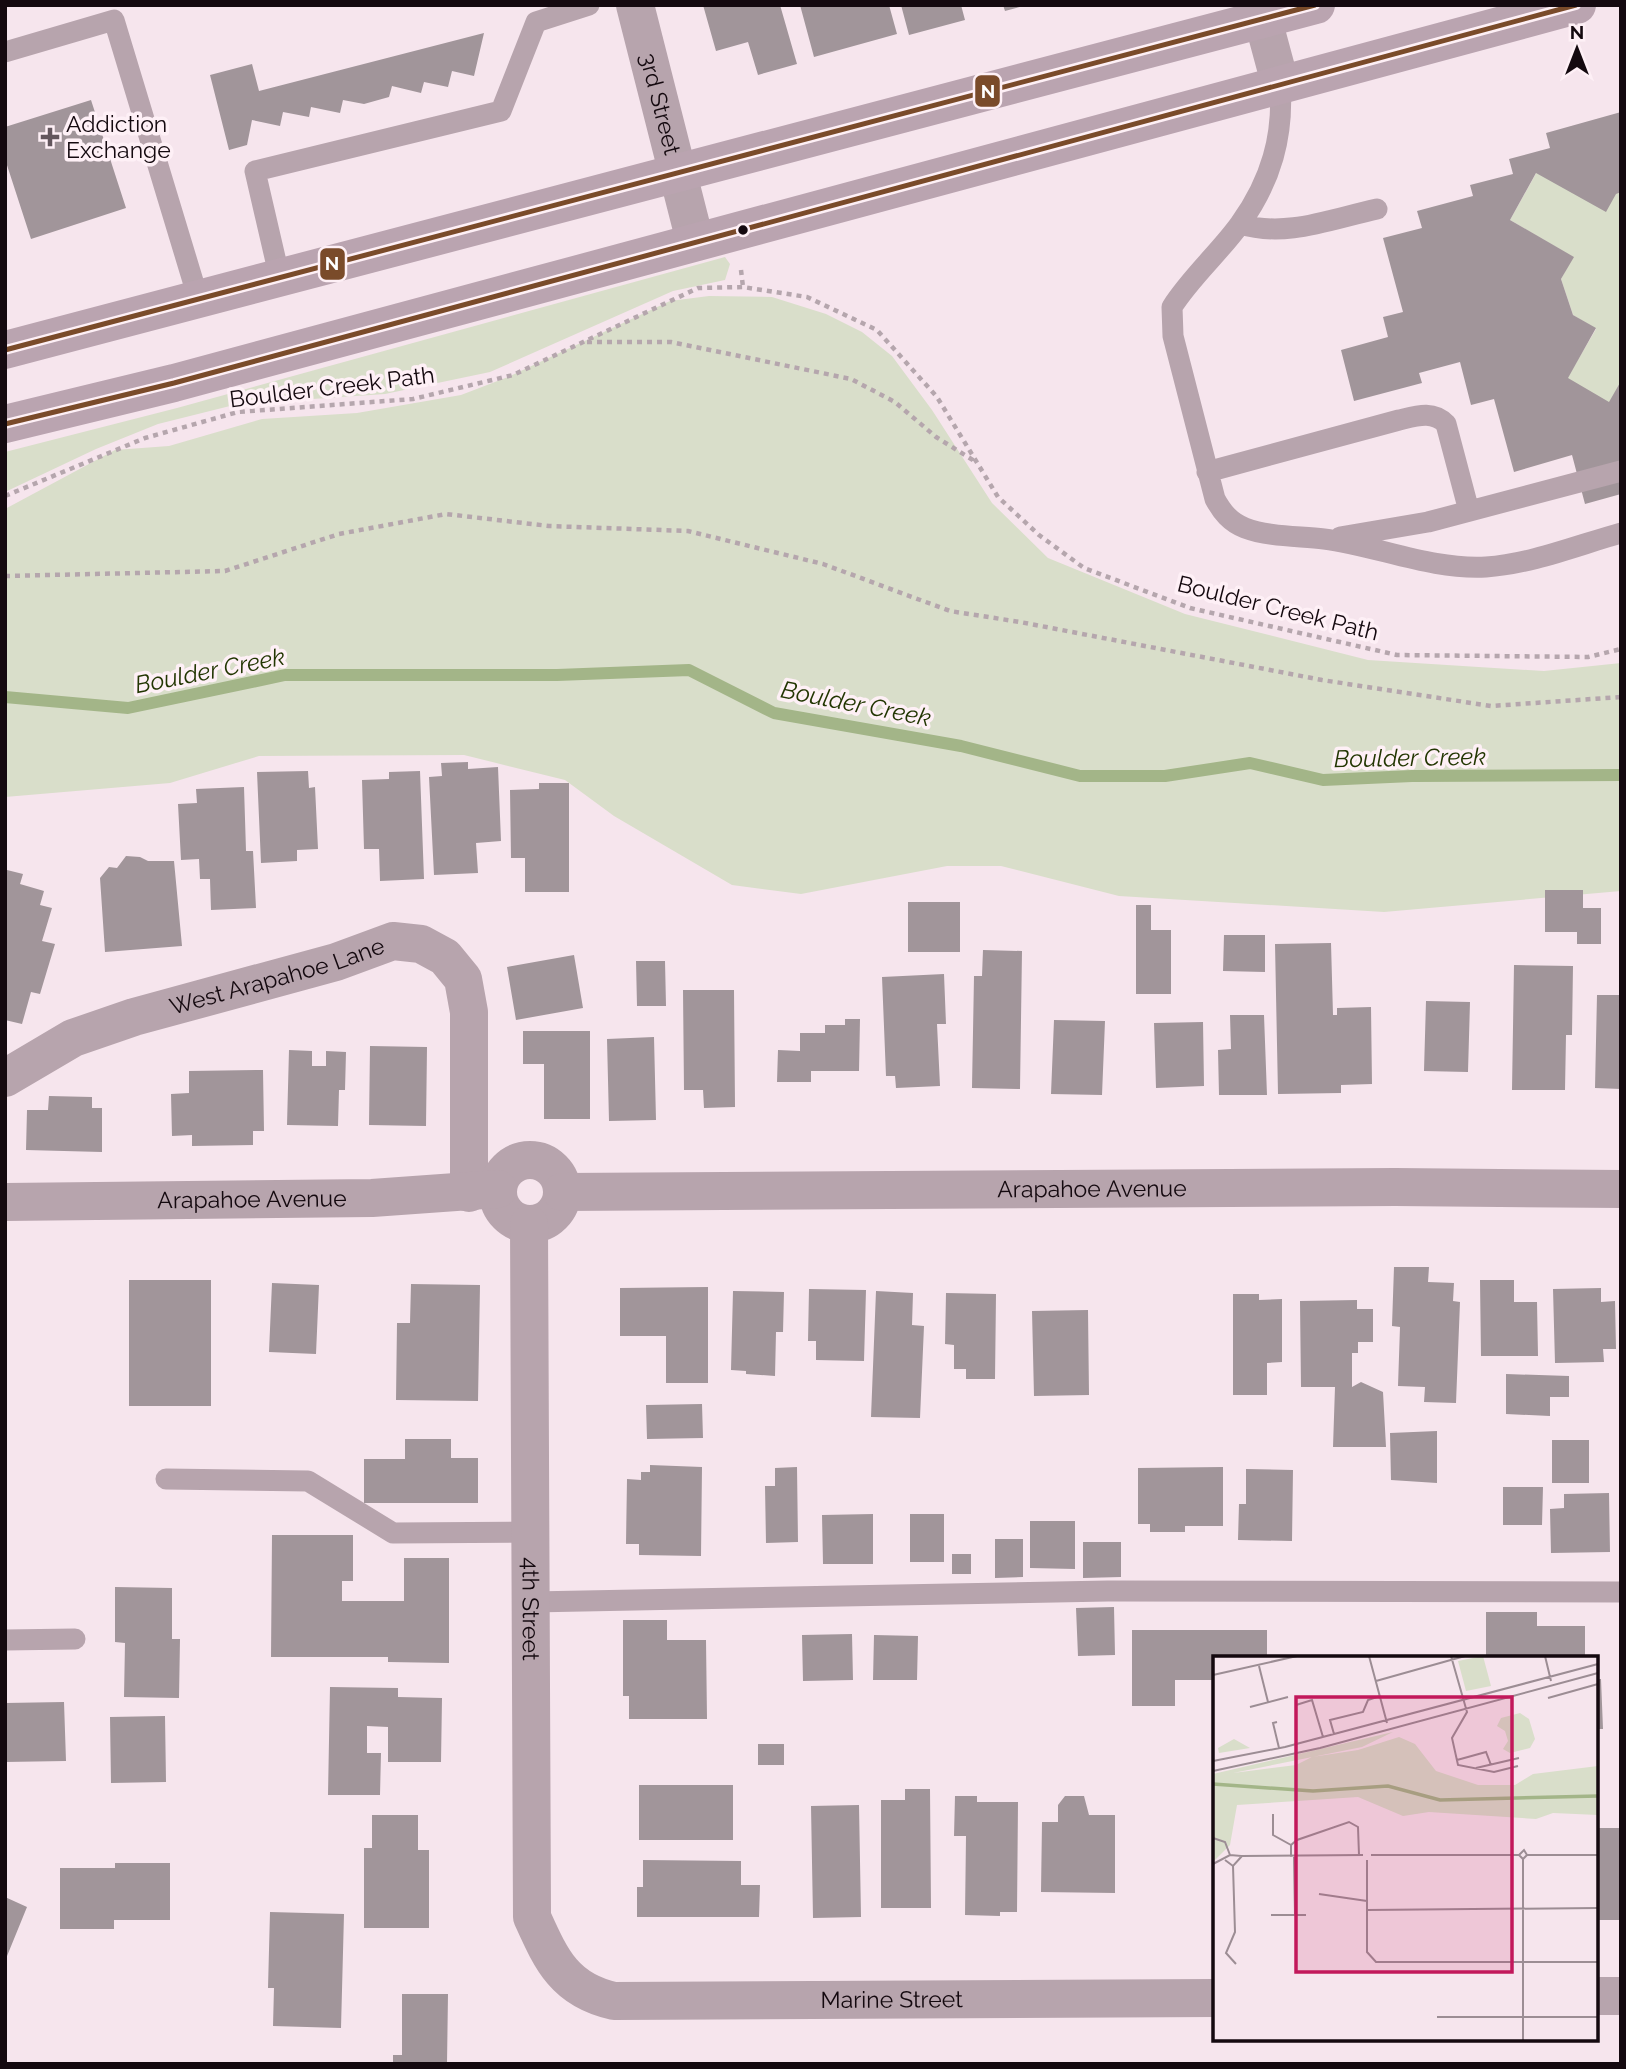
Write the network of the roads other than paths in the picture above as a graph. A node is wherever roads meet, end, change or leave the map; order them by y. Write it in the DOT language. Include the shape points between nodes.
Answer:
graph roads {
  1 [pos="589,5"];
  2 [pos="635,5"];
  3 [pos="1316,5"];
  4 [pos="1577,5"];
  5 [pos="1261,12"];
  6 [pos="5,52"];
  7 [pos="1280,83"];
  8 [pos="679,173"];
  9 [pos="1377,209"];
  10 [pos="1240,224"];
  11 [pos="695,242"];
  12 [pos="280,279"];
  13 [pos="199,301"];
  14 [pos="5,350"];
  15 [pos="5,424"];
  16 [pos="1621,471"];
  17 [pos="1207,472"];
  18 [pos="1469,511"];
  19 [pos="1621,533"];
  20 [pos="1324,539"];
  21 [pos="5,1078"];
  22 [pos="1621,1189"];
  23 [pos="484,1191"];
  24 [pos="562,1192"];
  25 [pos="5,1202"];
  26 [pos="529,1224"];
  27 [pos="166,1479"];
  28 [pos="531,1532"];
  29 [pos="1621,1592"];
  30 [pos="532,1602"];
  31 [pos="75,1639"];
  32 [pos="5,1640"];
  33 [pos="571,1983"];
  34 [pos="1598,1996"];
  35 [pos="1621,1996"];
  36 [pos="1213,1998"];
  1 -- 12 [label="lane" via="536,22 501,111 255,171"];
  2 -- 8 [label="street, 3rd Street"];
  3 -- 5 [label="main road"];
  4 -- 7 [label="main road"];
  5 -- 7 [label="street"];
  5 -- 8 [label="main road"];
  6 -- 13 [label="lane" via="114,20"];
  7 -- 10 [label="lane" via="1281,120 1274,158"];
  7 -- 11 [label="main road"];
  8 -- 11 [label="street, 3rd Street"];
  8 -- 12 [label="main road"];
  9 -- 10 [label="lane" via="1286,230 1264,231"];
  10 -- 17 [label="lane" via="1172,307 1173,336"];
  11 -- 15 [label="main road"];
  12 -- 13 [label="main road"];
  13 -- 14 [label="main road"];
  16 -- 18 [label="lane"];
  17 -- 18 [label="lane" via="1429,415 1446,425"];
  17 -- 20 [label="lane" via="1215,499 1232,522 1247,529"];
  18 -- 20 [label="lane"];
  19 -- 20 [label="lane" via="1485,567 1433,563"];
  21 -- 23 [label="street, West Arapahoe Lane" via="73,1038 135,1017 336,962 393,941 421,944 445,957 463,979 470,1012"];
  22 -- 24 [label="street, Arapahoe Avenue"];
  23 -- 24 [label="street" via="513,1165 531,1160 556,1173"];
  23 -- 25 [label="street, Arapahoe Avenue" via="372,1198"];
  23 -- 26 [label="street" via="500,1202 506,1213"];
  24 -- 26 [label="street" via="556,1211"];
  26 -- 28 [label="street, 4th Street"];
  27 -- 28 [label="lane" via="308,1481 393,1533"];
  28 -- 30 [label="street, 4th Street"];
  29 -- 30 [label="lane" via="1108,1591"];
  30 -- 33 [label="street, 4th Street" via="532,1917 551,1959"];
  31 -- 32 [label="lane"];
  33 -- 36 [label="street, Marine Street" via="614,2001"];
  34 -- 35 [label="street"];
}
